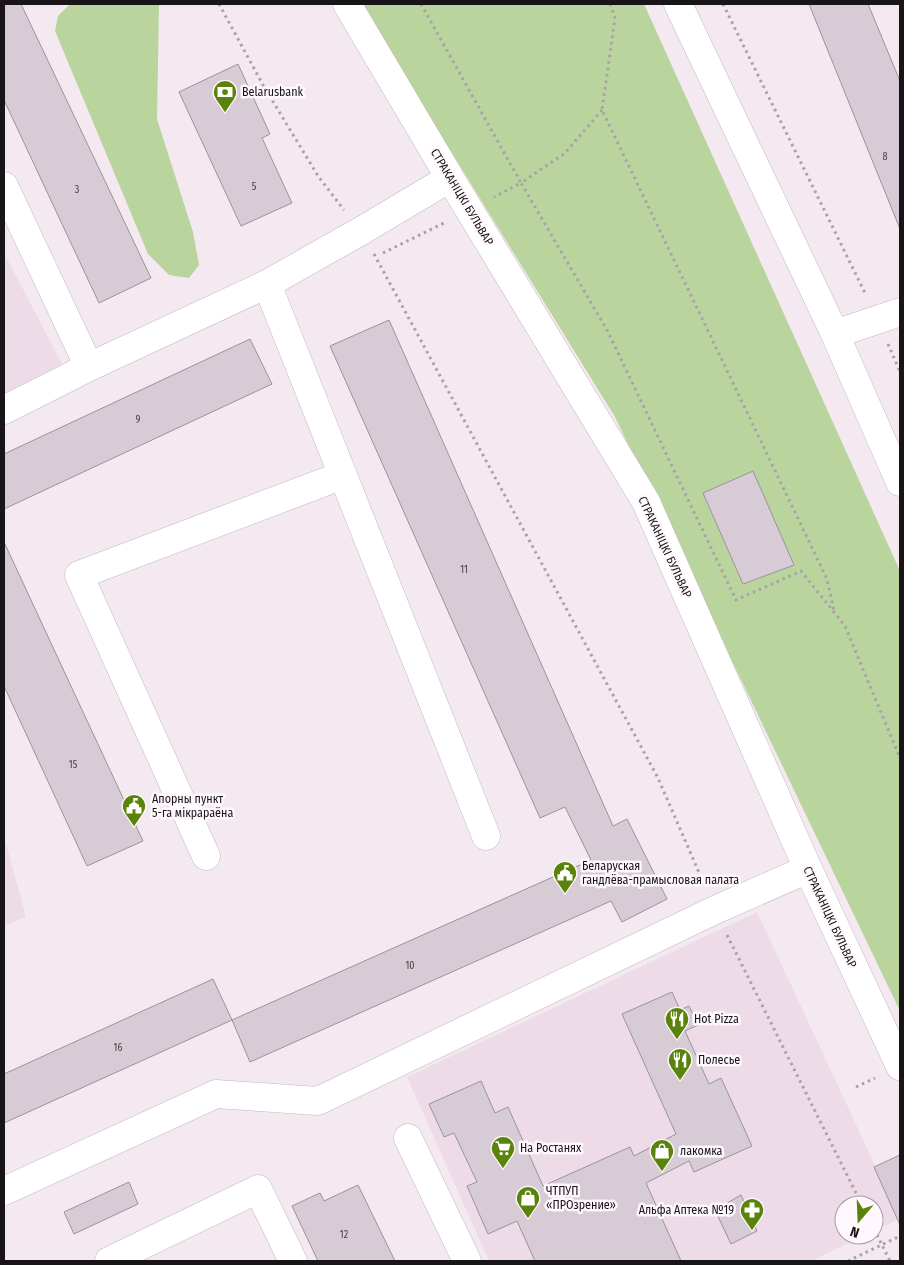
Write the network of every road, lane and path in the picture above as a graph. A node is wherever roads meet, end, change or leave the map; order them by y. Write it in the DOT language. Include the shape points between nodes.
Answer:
graph roads {
  1 [pos="219,4"];
  2 [pos="347,4"];
  3 [pos="610,4"];
  4 [pos="678,4"];
  5 [pos="723,4"];
  6 [pos="602,110"];
  7 [pos="450,178"];
  8 [pos="4,186"];
  9 [pos="361,231"];
  10 [pos="268,284"];
  11 [pos="889,316"];
  12 [pos="835,334"];
  13 [pos="89,368"];
  14 [pos="900,372"];
  15 [pos="4,410"];
  16 [pos="344,475"];
  17 [pos="900,482"];
  18 [pos="835,613"];
  19 [pos="900,758"];
  20 [pos="486,836"];
  21 [pos="206,856"];
  22 [pos="808,869"];
  23 [pos="715,910"];
  24 [pos="900,1066"];
  25 [pos="408,1138"];
  26 [pos="4,1191"];
  27 [pos="857,1195"];
  28 [pos="900,1236"];
  29 [pos="884,1244"];
  30 [pos="882,1245"];
  31 [pos="109,1261"];
  32 [pos="293,1261"];
  33 [pos="467,1261"];
  34 [pos="848,1261"];
  35 [pos="890,1261"];
  1 -- 9 [label="path" via="318,176"];
  2 -- 7 [label="street, СТРАКАНІЦКІ БУЛЬВАР"];
  3 -- 6 [label="path" via="616,18"];
  4 -- 12 [label="street"];
  5 -- 11 [label="path"];
  6 -- 18 [label="path" via="827,579"];
  6 -- 18 [label="path" via="565,153 521,183 607,330 736,600 801,572"];
  7 -- 9 [label="street"];
  7 -- 22 [label="street, СТРАКАНІЦКІ БУЛЬВАР" via="646,502"];
  8 -- 13 [label="street"];
  9 -- 10 [label="street"];
  9 -- 23 [label="path" via="658,778"];
  10 -- 13 [label="street"];
  10 -- 16 [label="street"];
  11 -- 12 [label="street"];
  11 -- 14 [label="path"];
  12 -- 17 [label="street"];
  13 -- 15 [label="street"];
  16 -- 20 [label="street"];
  16 -- 21 [label="street" via="79,575"];
  18 -- 19 [label="path" via="845,626"];
  22 -- 23 [label="street"];
  22 -- 24 [label="street, СТРАКАНІЦКІ БУЛЬВАР"];
  23 -- 26 [label="street" via="318,1101 216,1094"];
  23 -- 27 [label="path"];
  25 -- 33 [label="street"];
  28 -- 29 [label="path"];
  30 -- 34 [label="path"];
  30 -- 35 [label="path"];
  31 -- 32 [label="street" via="258,1189"];
}
